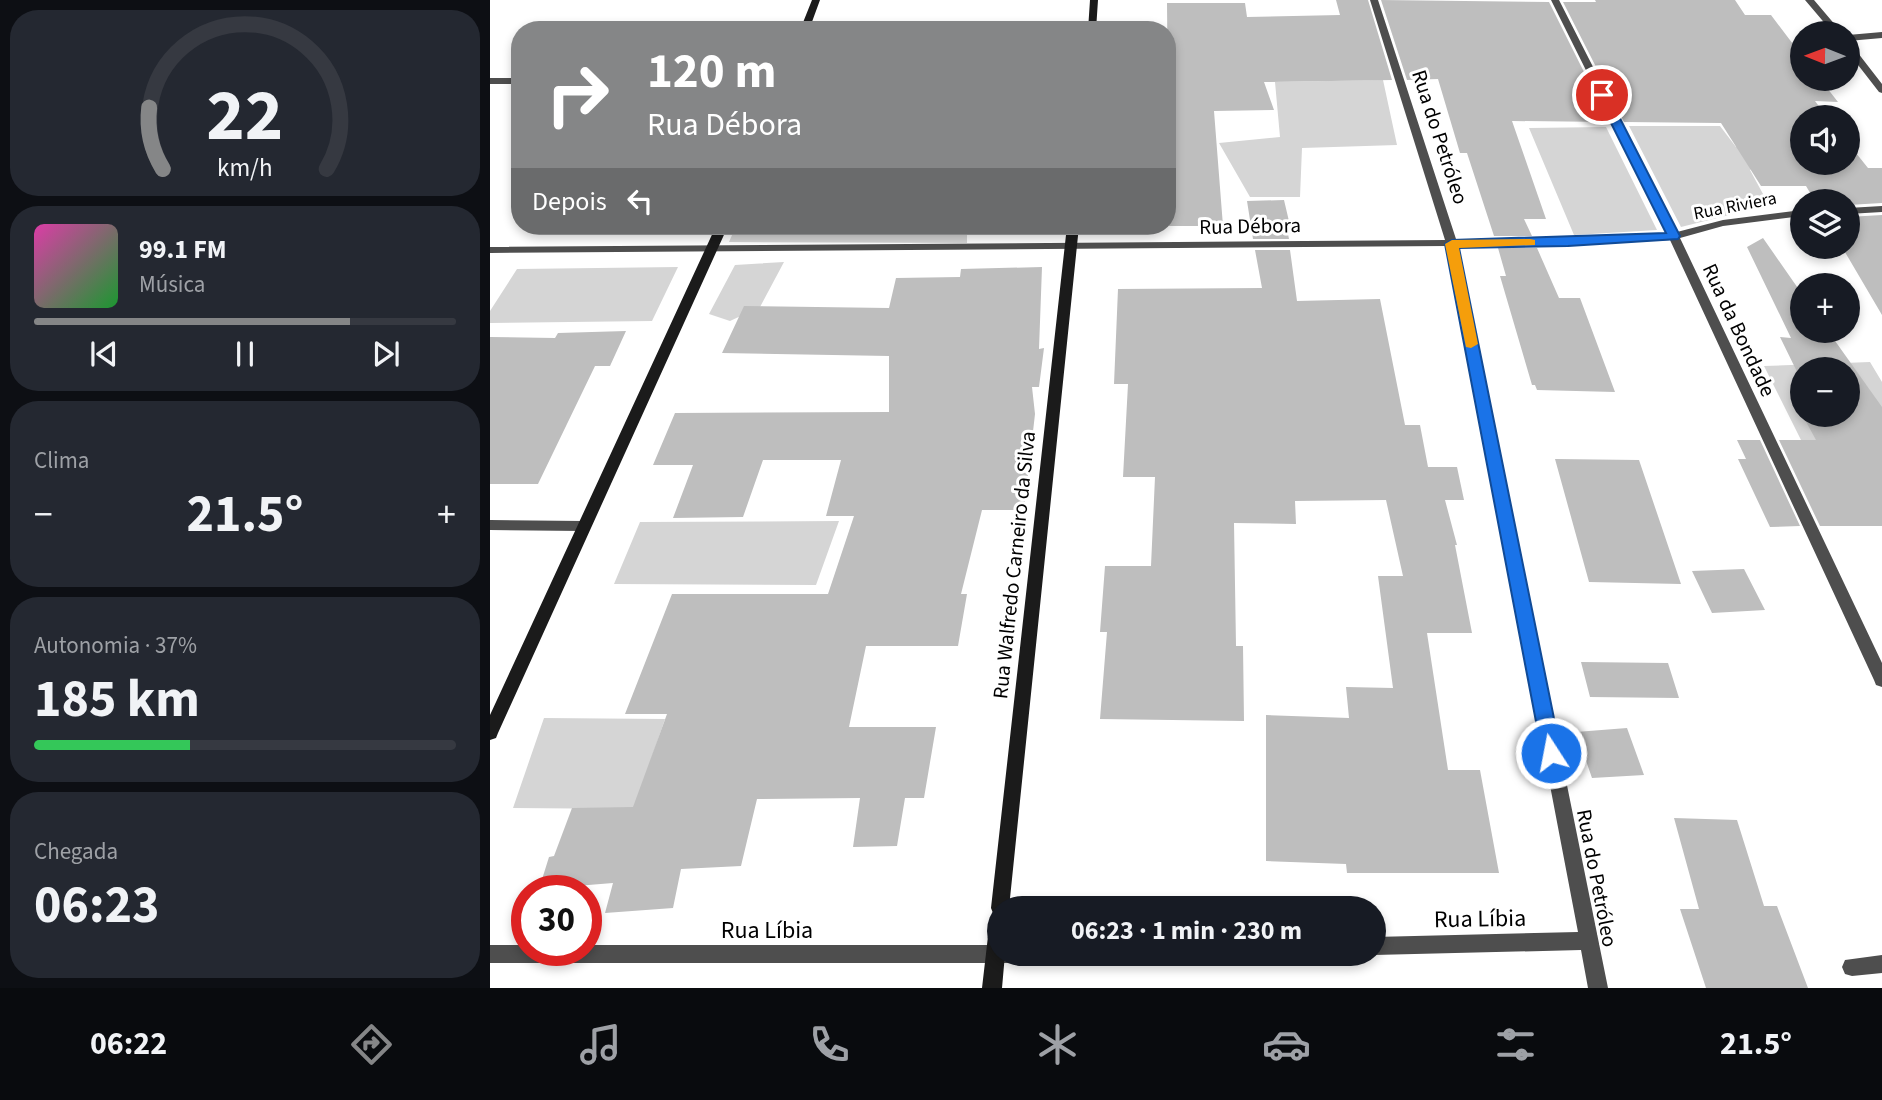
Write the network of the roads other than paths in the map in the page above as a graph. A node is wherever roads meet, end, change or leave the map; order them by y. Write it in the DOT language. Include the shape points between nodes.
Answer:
graph roads {
  1 [pos="816,0"];
  2 [pos="1094,0"];
  3 [pos="1374,0"];
  4 [pos="1555,0"];
  5 [pos="1809,0"];
  6 [pos="808,21"];
  7 [pos="1092,21"];
  8 [pos="1827,21"];
  9 [pos="1882,35"];
  10 [pos="1860,37"];
  11 [pos="1860,62"];
  12 [pos="490,81"];
  13 [pos="511,81"];
  14 [pos="1882,90"];
  15 [pos="1882,209"];
  16 [pos="1860,210"];
  17 [pos="1790,215"];
  18 [pos="718,235"];
  19 [pos="1072,235"];
  20 [pos="1674,236"];
  21 [pos="1452,244"];
  22 [pos="1071,247"];
  23 [pos="712,248"];
  24 [pos="490,250"];
  25 [pos="490,525"];
  26 [pos="583,526"];
  27 [pos="1882,680"];
  28 [pos="490,733"];
  29 [pos="1001,896"];
  30 [pos="1588,941"];
  31 [pos="1386,946"];
  32 [pos="490,954"];
  33 [pos="987,955"];
  34 [pos="1882,964"];
  35 [pos="994,966"];
  36 [pos="1852,967"];
  37 [pos="992,988"];
  38 [pos="1598,988"];
  1 -- 6 [label="main road"];
  2 -- 7 [label="main road"];
  3 -- 21 [label="street, Rua do Petróleo"];
  4 -- 20 [label="street, Rua da Bondade"];
  5 -- 8 [label="street"];
  9 -- 10 [label="street"];
  11 -- 14 [label="street"];
  12 -- 13 [label="street"];
  15 -- 16 [label="street"];
  17 -- 20 [label="street, Rua Riviera" via="1723,223"];
  18 -- 23 [label="main road"];
  19 -- 22 [label="main road, Rua Walfredo Carneiro da Silva"];
  20 -- 21 [label="street, Rua Débora"];
  20 -- 27 [label="street, Rua da Bondade"];
  21 -- 22 [label="street, Rua Débora"];
  21 -- 30 [label="street, Rua do Petróleo"];
  22 -- 23 [label="street, Rua Débora"];
  22 -- 29 [label="main road, Rua Walfredo Carneiro da Silva"];
  23 -- 24 [label="street, Rua Débora"];
  23 -- 26 [label="main road"];
  25 -- 26 [label="street"];
  26 -- 28 [label="main road"];
  30 -- 31 [label="street, Rua Líbia"];
  30 -- 38 [label="street, Rua do Petróleo"];
  32 -- 33 [label="street, Rua Líbia"];
  34 -- 36 [label="street"];
  35 -- 37 [label="main road"];
}
